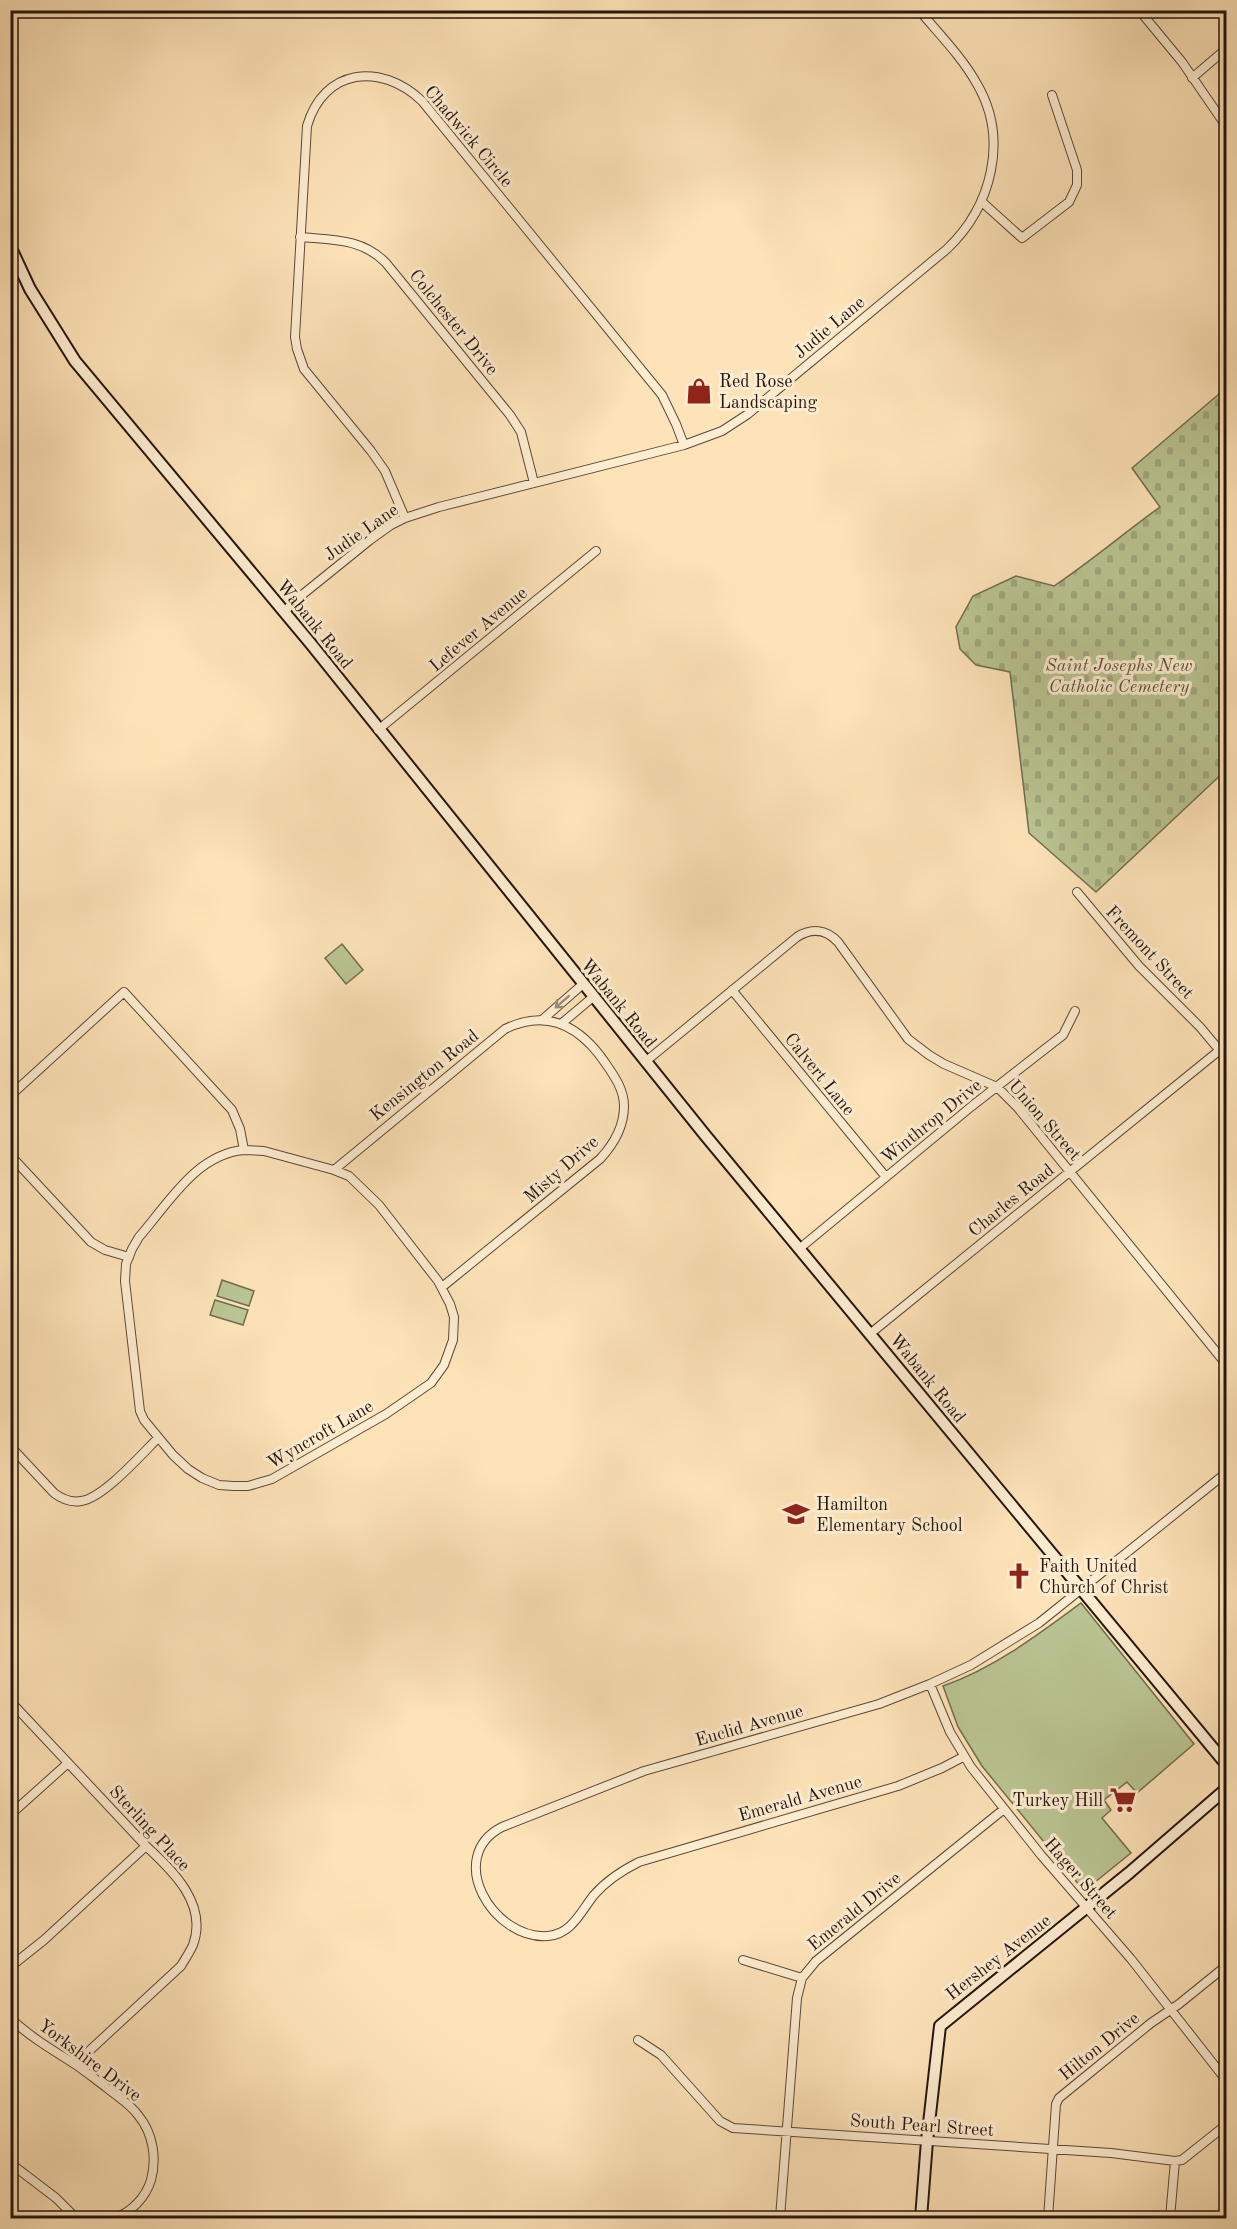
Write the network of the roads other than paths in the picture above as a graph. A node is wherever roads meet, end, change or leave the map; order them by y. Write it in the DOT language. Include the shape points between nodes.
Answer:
graph roads {
  1 [pos="920,10"];
  2 [pos="1139,10"];
  3 [pos="1227,49"];
  4 [pos="1192,78"];
  5 [pos="1052,95"];
  6 [pos="1227,126"];
  7 [pos="982,202"];
  8 [pos="300,237"];
  9 [pos="10,246"];
  10 [pos="15,269"];
  11 [pos="684,446"];
  12 [pos="534,483"];
  13 [pos="405,518"];
  14 [pos="596,551"];
  15 [pos="284,612"];
  16 [pos="378,730"];
  17 [pos="1077,892"];
  18 [pos="583,984"];
  19 [pos="732,990"];
  20 [pos="593,997"];
  21 [pos="1075,1011"];
  22 [pos="542,1020"];
  23 [pos="561,1024"];
  24 [pos="1223,1048"];
  25 [pos="1227,1058"];
  26 [pos="645,1062"];
  27 [pos="997,1087"];
  28 [pos="10,1096"];
  29 [pos="244,1150"];
  30 [pos="10,1155"];
  31 [pos="334,1170"];
  32 [pos="1070,1171"];
  33 [pos="885,1177"];
  34 [pos="799,1249"];
  35 [pos="129,1257"];
  36 [pos="442,1287"];
  37 [pos="871,1333"];
  38 [pos="1227,1365"];
  39 [pos="158,1438"];
  40 [pos="10,1446"];
  41 [pos="1227,1473"];
  42 [pos="1082,1590"];
  43 [pos="930,1684"];
  44 [pos="10,1701"];
  45 [pos="963,1756"];
  46 [pos="68,1763"];
  47 [pos="1227,1764"];
  48 [pos="1227,1789"];
  49 [pos="1004,1809"];
  50 [pos="10,1815"];
  51 [pos="146,1846"];
  52 [pos="643,1860"];
  53 [pos="1087,1908"];
  54 [pos="743,1960"];
  55 [pos="1227,1966"];
  56 [pos="10,1967"];
  57 [pos="802,1978"];
  58 [pos="1170,2010"];
  59 [pos="10,2018"];
  60 [pos="638,2040"];
  61 [pos="75,2064"];
  62 [pos="1227,2080"];
  63 [pos="1227,2125"];
  64 [pos="787,2132"];
  65 [pos="927,2141"];
  66 [pos="1053,2149"];
  67 [pos="1175,2161"];
  68 [pos="10,2163"];
  69 [pos="76,2218"];
  70 [pos="114,2218"];
  71 [pos="780,2218"];
  72 [pos="921,2218"];
  73 [pos="1048,2218"];
  74 [pos="1170,2218"];
  1 -- 7 [label="street, Judie Lane" via="967,68 990,114 993,157"];
  2 -- 4 [label="street"];
  3 -- 4 [label="street"];
  4 -- 6 [label="street"];
  5 -- 7 [label="street" via="1077,170 1077,185 1069,202 1022,238"];
  7 -- 11 [label="street, Judie Lane" via="947,249 748,414 722,431"];
  8 -- 11 [label="street, Chadwick Circle" via="305,139 314,106 323,95 352,78 387,78 406,87 422,101 663,395"];
  8 -- 12 [label="street, Colchester Drive" via="347,241 377,254 386,263 510,415 521,432"];
  8 -- 13 [label="street, Chadwick Circle" via="295,337 300,362 385,471"];
  9 -- 10 [label="street, Wabank Road"];
  10 -- 15 [label="street, Wabank Road" via="75,361"];
  11 -- 12 [label="street, Judie Lane"];
  12 -- 13 [label="street, Judie Lane"];
  13 -- 15 [label="street, Judie Lane" via="370,540"];
  14 -- 16 [label="street, Lefever Avenue"];
  15 -- 16 [label="street, Wabank Road"];
  16 -- 18 [label="street, Wabank Road"];
  17 -- 24 [label="street, Fremont Street" via="1139,966"];
  18 -- 20 [label="street, Wabank Road"];
  18 -- 22 [label="street, one-way"];
  19 -- 26 [label="street, Union Street"];
  19 -- 27 [label="street, Union Street" via="797,937 809,931 826,933 838,942 915,1046 944,1064"];
  19 -- 33 [label="street, Calvert Lane"];
  20 -- 23 [label="street"];
  20 -- 26 [label="street, Wabank Road"];
  21 -- 27 [label="street, Winthrop Drive" via="1063,1035"];
  22 -- 23 [label="street, Kensington Road"];
  22 -- 31 [label="street, Kensington Road" via="512,1025 493,1037"];
  23 -- 36 [label="street, Misty Drive" via="583,1036 620,1083 623,1122 616,1139 600,1159"];
  24 -- 25 [label="street, Fremont Street"];
  24 -- 32 [label="street, Charles Road"];
  26 -- 34 [label="street, Wabank Road"];
  27 -- 32 [label="street, Union Street"];
  27 -- 33 [label="street, Winthrop Drive"];
  28 -- 29 [label="street" via="124,992 232,1110"];
  29 -- 31 [label="street, Wyncroft Lane" via="264,1151"];
  29 -- 35 [label="street, Wyncroft Lane" via="218,1156 195,1174 139,1237"];
  30 -- 35 [label="street" via="91,1242"];
  31 -- 36 [label="street, Wyncroft Lane" via="349,1176 379,1205"];
  32 -- 37 [label="street, Charles Road"];
  32 -- 38 [label="street, Union Street"];
  33 -- 34 [label="street, Winthrop Drive"];
  34 -- 37 [label="street, Wabank Road"];
  35 -- 39 [label="street, Wyncroft Lane" via="125,1281 140,1411"];
  36 -- 39 [label="street, Wyncroft Lane" via="450,1304 454,1331 448,1355 431,1383 386,1414 272,1479 240,1486 219,1485 188,1469"];
  37 -- 42 [label="street, Wabank Road"];
  39 -- 40 [label="street" via="98,1494 73,1502 54,1493"];
  41 -- 42 [label="street, Euclid Avenue"];
  42 -- 43 [label="street, Euclid Avenue" via="999,1649"];
  42 -- 47 [label="street, Wabank Road"];
  43 -- 45 [label="street, Hager Street"];
  43 -- 52 [label="street, Euclid Avenue" via="879,1704 644,1771 511,1823 486,1840 479,1851 475,1876 495,1912 510,1927 549,1936 568,1928 595,1894 626,1868"];
  44 -- 46 [label="street, Sterling Place"];
  45 -- 49 [label="street, Hager Street"];
  45 -- 52 [label="street, Emerald Avenue" via="898,1786"];
  46 -- 50 [label="street"];
  46 -- 51 [label="street, Sterling Place"];
  48 -- 53 [label="street, Hershey Avenue"];
  49 -- 53 [label="street, Hager Street"];
  49 -- 57 [label="street, Emerald Drive" via="816,1961"];
  51 -- 56 [label="street"];
  51 -- 61 [label="street, Sterling Place" via="190,1895 196,1926 193,1945 181,1966"];
  53 -- 58 [label="street, Hager Street"];
  53 -- 65 [label="street, Hershey Avenue" via="940,2026"];
  54 -- 57 [label="street"];
  55 -- 58 [label="street, Hilton Drive"];
  57 -- 64 [label="street" via="794,2016"];
  58 -- 62 [label="street, Hager Street"];
  58 -- 66 [label="street, Hilton Drive" via="1059,2098"];
  59 -- 61 [label="street, Yorkshire Drive"];
  60 -- 64 [label="street, South Pearl Street" via="661,2055 724,2124"];
  61 -- 70 [label="street, Yorkshire Drive" via="131,2107 140,2117 153,2147 154,2168 147,2190 135,2205"];
  63 -- 67 [label="street" via="1182,2160"];
  64 -- 65 [label="street, South Pearl Street"];
  64 -- 71 [label="street"];
  65 -- 66 [label="street, South Pearl Street"];
  65 -- 72 [label="street, Hershey Avenue"];
  66 -- 67 [label="street, South Pearl Street"];
  66 -- 73 [label="street, Hilton Drive"];
  67 -- 74 [label="street"];
  68 -- 69 [label="street"];
}
